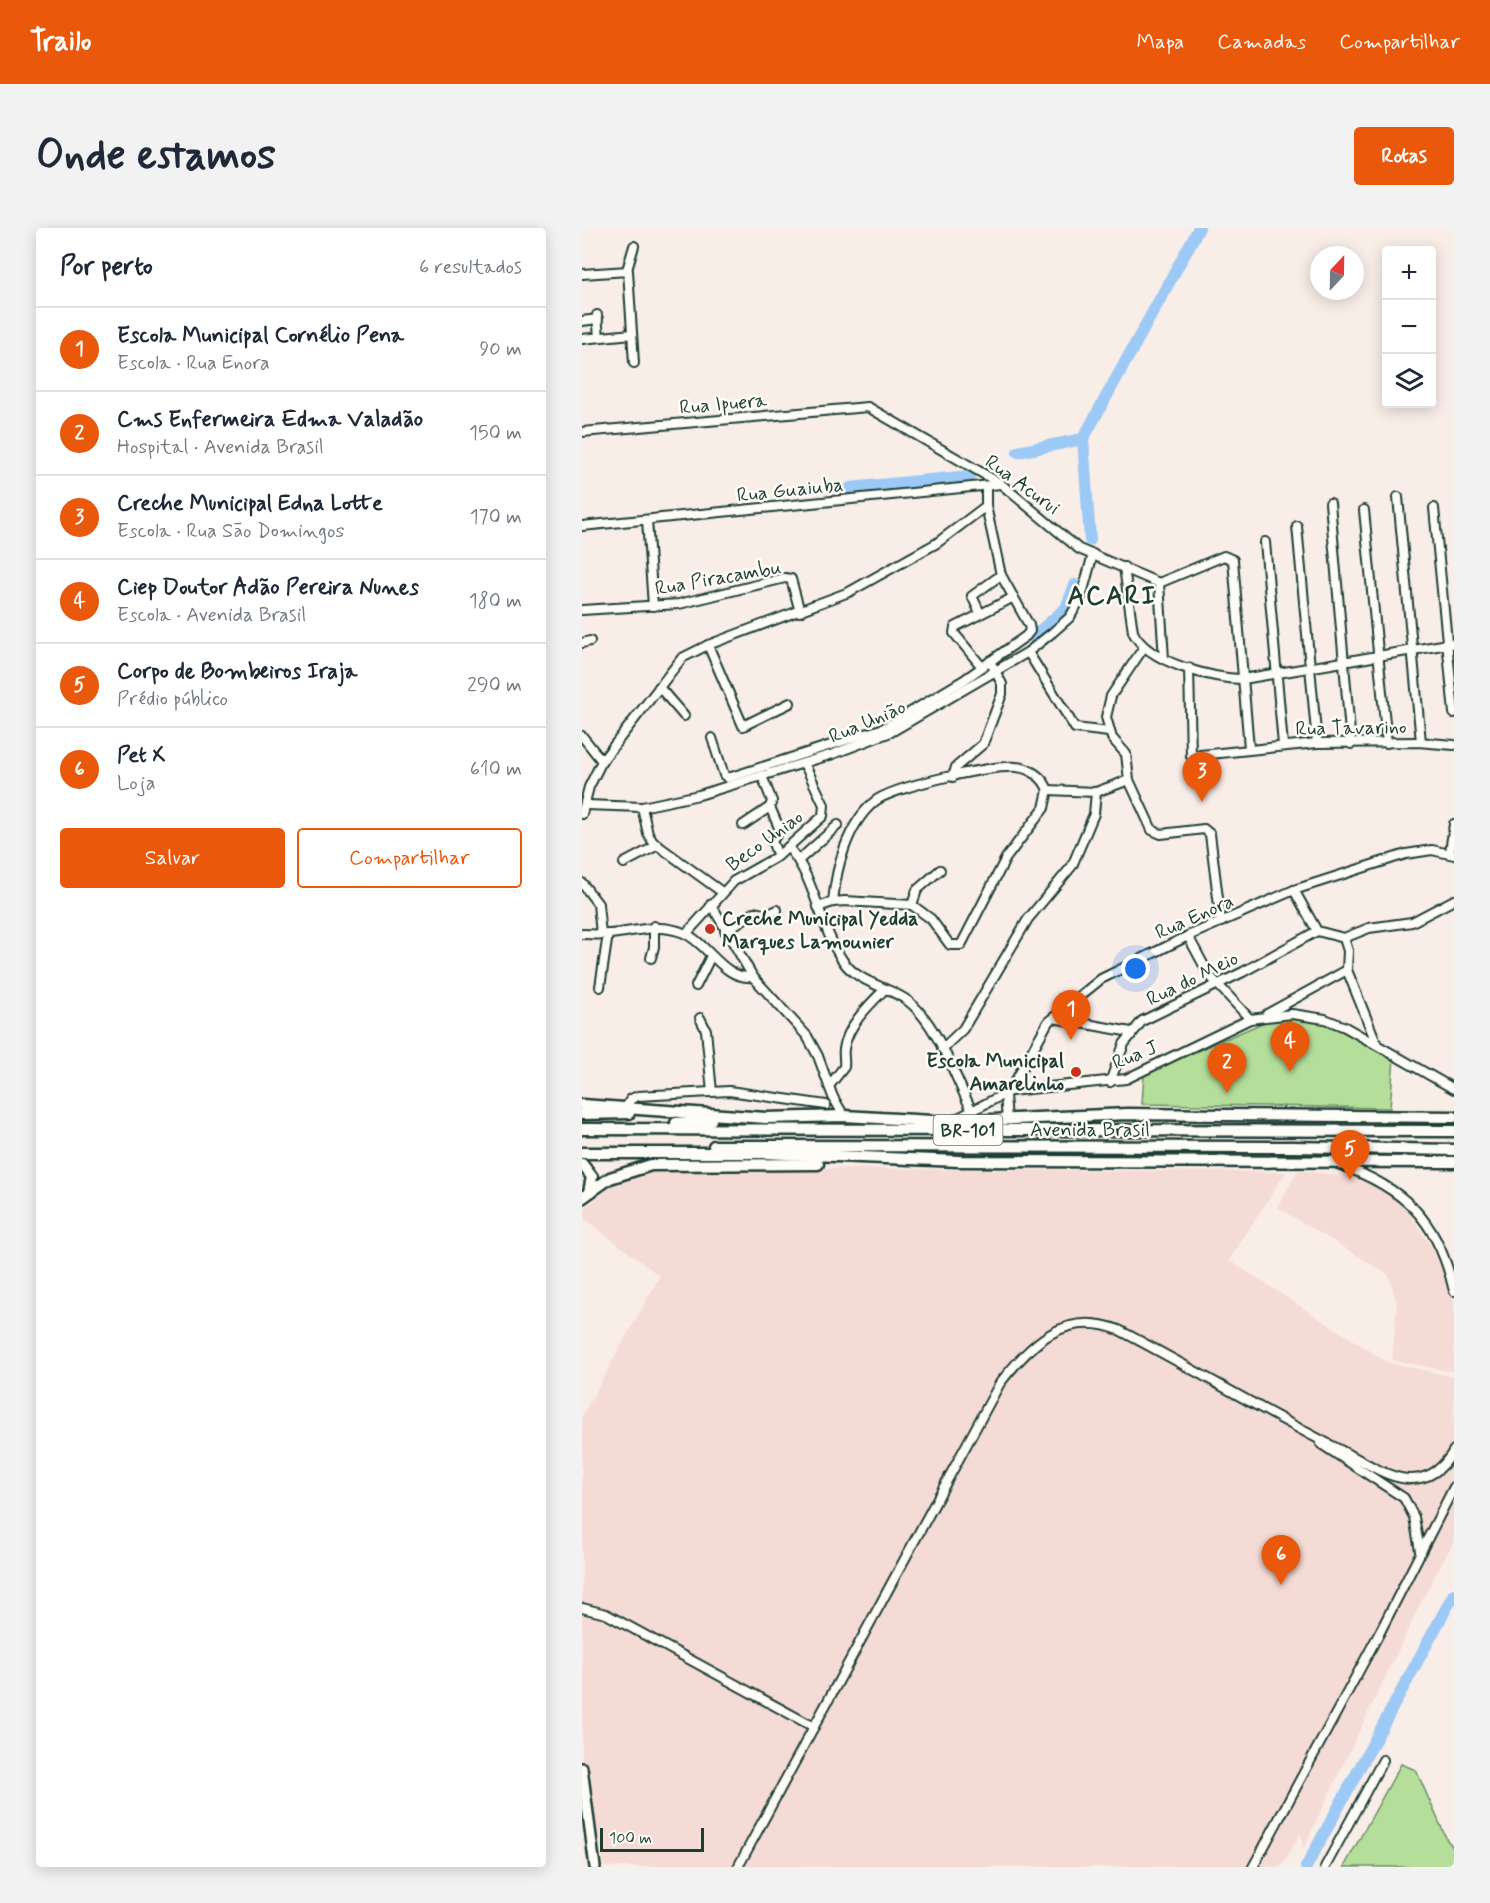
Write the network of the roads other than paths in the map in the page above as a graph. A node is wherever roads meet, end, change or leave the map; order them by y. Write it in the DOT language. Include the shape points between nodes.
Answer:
graph roads {
  1 [pos="634,246"];
  2 [pos="628,272"];
  3 [pos="582,274"];
  4 [pos="582,321"];
  5 [pos="632,334"];
  6 [pos="599,337"];
  7 [pos="582,339"];
  8 [pos="634,363"];
  9 [pos="868,408"];
  10 [pos="582,432"];
  11 [pos="1001,484"];
  12 [pos="986,487"];
  13 [pos="1398,497"];
  14 [pos="1330,503"];
  15 [pos="986,506"];
  16 [pos="1434,507"];
  17 [pos="1364,510"];
  18 [pos="647,520"];
  19 [pos="582,526"];
  20 [pos="1297,526"];
  21 [pos="1264,542"];
  22 [pos="1093,554"];
  23 [pos="1124,567"];
  24 [pos="1000,575"];
  25 [pos="1159,583"];
  26 [pos="1012,598"];
  27 [pos="653,606"];
  28 [pos="582,610"];
  29 [pos="800,612"];
  30 [pos="980,614"];
  31 [pos="1450,644"];
  32 [pos="708,645"];
  33 [pos="1144,647"];
  34 [pos="1412,650"];
  35 [pos="1028,652"];
  36 [pos="1378,655"];
  37 [pos="1164,659"];
  38 [pos="990,661"];
  39 [pos="1342,661"];
  40 [pos="982,667"];
  41 [pos="1311,667"];
  42 [pos="1189,668"];
  43 [pos="996,671"];
  44 [pos="1275,674"];
  45 [pos="1243,679"];
  46 [pos="659,687"];
  47 [pos="790,703"];
  48 [pos="1454,713"];
  49 [pos="684,716"];
  50 [pos="1109,732"];
  51 [pos="582,736"];
  52 [pos="712,738"];
  53 [pos="849,738"];
  54 [pos="1421,742"];
  55 [pos="1317,743"];
  56 [pos="1387,743"];
  57 [pos="831,744"];
  58 [pos="1351,744"];
  59 [pos="1283,745"];
  60 [pos="1454,745"];
  61 [pos="852,747"];
  62 [pos="1249,748"];
  63 [pos="833,754"];
  64 [pos="602,761"];
  65 [pos="804,763"];
  66 [pos="767,772"];
  67 [pos="953,777"];
  68 [pos="1129,780"];
  69 [pos="1048,790"];
  70 [pos="1096,792"];
  71 [pos="585,800"];
  72 [pos="642,807"];
  73 [pos="770,807"];
  74 [pos="582,814"];
  75 [pos="1454,824"];
  76 [pos="743,825"];
  77 [pos="838,825"];
  78 [pos="658,845"];
  79 [pos="788,847"];
  80 [pos="1452,853"];
  81 [pos="778,856"];
  82 [pos="799,860"];
  83 [pos="624,863"];
  84 [pos="940,870"];
  85 [pos="582,883"];
  86 [pos="1294,890"];
  87 [pos="722,892"];
  88 [pos="1454,900"];
  89 [pos="833,902"];
  90 [pos="711,904"];
  91 [pos="912,905"];
  92 [pos="818,907"];
  93 [pos="777,910"];
  94 [pos="1221,922"];
  95 [pos="654,926"];
  96 [pos="725,931"];
  97 [pos="1317,931"];
  98 [pos="582,934"];
  99 [pos="604,934"];
  100 [pos="686,934"];
  101 [pos="1188,936"];
  102 [pos="1344,938"];
  103 [pos="711,956"];
  104 [pos="651,958"];
  105 [pos="1347,970"];
  106 [pos="753,977"];
  107 [pos="1217,985"];
  108 [pos="696,986"];
  109 [pos="600,987"];
  110 [pos="884,990"];
  111 [pos="1263,1016"];
  112 [pos="700,1018"];
  113 [pos="1053,1018"];
  114 [pos="1250,1019"];
  115 [pos="1131,1032"];
  116 [pos="1376,1042"];
  117 [pos="942,1049"];
  118 [pos="1110,1082"];
  119 [pos="829,1086"];
  120 [pos="1454,1089"];
  121 [pos="712,1092"];
  122 [pos="1007,1093"];
  123 [pos="670,1096"];
  124 [pos="833,1097"];
  125 [pos="826,1105"];
  126 [pos="582,1106"];
  127 [pos="626,1107"];
  128 [pos="668,1111"];
  129 [pos="972,1111"];
  130 [pos="582,1114"];
  131 [pos="820,1116"];
  132 [pos="844,1116"];
  133 [pos="1454,1117"];
  134 [pos="766,1118"];
  135 [pos="1008,1120"];
  136 [pos="950,1122"];
  137 [pos="643,1128"];
  138 [pos="582,1129"];
  139 [pos="1454,1131"];
  140 [pos="783,1145"];
  141 [pos="582,1147"];
  142 [pos="1362,1149"];
  143 [pos="1454,1150"];
  144 [pos="582,1154"];
  145 [pos="881,1159"];
  146 [pos="929,1160"];
  147 [pos="1171,1162"];
  148 [pos="1331,1162"];
  149 [pos="1454,1162"];
  150 [pos="582,1164"];
  151 [pos="585,1195"];
  152 [pos="1454,1289"];
  153 [pos="1317,1438"];
  154 [pos="1454,1450"];
  155 [pos="1454,1487"];
  156 [pos="1420,1553"];
  157 [pos="582,1608"];
  158 [pos="814,1727"];
  159 [pos="1383,1760"];
  160 [pos="582,1768"];
  161 [pos="595,1867"];
  162 [pos="738,1867"];
  163 [pos="1253,1867"];
  164 [pos="1325,1867"];
  1 -- 2 [label="street"];
  2 -- 3 [label="street"];
  2 -- 5 [label="street"];
  4 -- 6 [label="street" via="597,317"];
  5 -- 6 [label="street"];
  5 -- 8 [label="street"];
  6 -- 7 [label="street"];
  9 -- 10 [label="street, Rua Ipuera"];
  9 -- 11 [label="street, Rua Acurui"];
  11 -- 12 [label="street, Rua Guaiuba"];
  11 -- 22 [label="street, Rua Acurui" via="1079,549"];
  12 -- 15 [label="street"];
  12 -- 18 [label="street, Rua Guaiuba"];
  13 -- 34 [label="street"];
  14 -- 39 [label="street"];
  15 -- 24 [label="street"];
  15 -- 29 [label="street" via="924,550 849,592"];
  16 -- 31 [label="street"];
  17 -- 36 [label="street"];
  18 -- 19 [label="street, Rua Guaiuba"];
  18 -- 27 [label="street"];
  20 -- 41 [label="street"];
  21 -- 44 [label="street"];
  22 -- 23 [label="street, Rua Acurui"];
  22 -- 35 [label="street, Rua União" via="1076,608"];
  23 -- 25 [label="street, Rua Acurui"];
  23 -- 33 [label="street" via="1133,632"];
  24 -- 26 [label="street"];
  24 -- 30 [label="street" via="972,596"];
  25 -- 37 [label="street"];
  25 -- 45 [label="street" via="1224,556 1231,557"];
  26 -- 30 [label="street"];
  26 -- 38 [label="street" via="1029,631"];
  27 -- 28 [label="street, Rua Piracambu"];
  27 -- 29 [label="street, Rua Piracambu" via="710,597 785,578 795,585"];
  29 -- 32 [label="street"];
  30 -- 40 [label="street" via="956,625 954,630"];
  31 -- 34 [label="street"];
  31 -- 48 [label="street"];
  32 -- 46 [label="street" via="682,658"];
  32 -- 47 [label="street" via="743,726"];
  33 -- 37 [label="street"];
  33 -- 50 [label="street" via="1111,696 1106,711"];
  34 -- 36 [label="street"];
  34 -- 54 [label="street"];
  35 -- 43 [label="street, Rua União"];
  35 -- 50 [label="street" via="1075,728"];
  36 -- 39 [label="street"];
  36 -- 56 [label="street"];
  37 -- 42 [label="street"];
  38 -- 40 [label="street"];
  38 -- 43 [label="street"];
  39 -- 41 [label="street"];
  39 -- 58 [label="street"];
  40 -- 53 [label="street" via="896,722"];
  41 -- 44 [label="street"];
  41 -- 55 [label="street"];
  42 -- 45 [label="street" via="1221,678"];
  42 -- 62 [label="street, Rua Tavarino" via="1189,754"];
  43 -- 61 [label="street, Rua União" via="913,721"];
  43 -- 67 [label="street" via="1003,690 986,739 956,766"];
  44 -- 45 [label="street"];
  44 -- 59 [label="street"];
  45 -- 62 [label="street"];
  46 -- 49 [label="street"];
  46 -- 64 [label="street"];
  50 -- 68 [label="street" via="1126,754"];
  51 -- 64 [label="street"];
  52 -- 66 [label="street" via="724,776"];
  53 -- 57 [label="street"];
  53 -- 61 [label="street"];
  54 -- 56 [label="street, Rua Tavarino"];
  54 -- 60 [label="street, Rua Tavarino"];
  55 -- 58 [label="street, Rua Tavarino"];
  55 -- 59 [label="street, Rua Tavarino"];
  56 -- 58 [label="street, Rua Tavarino"];
  57 -- 63 [label="street"];
  57 -- 66 [label="street"];
  59 -- 62 [label="street, Rua Tavarino"];
  61 -- 63 [label="street, Rua União"];
  63 -- 65 [label="street, Rua União"];
  64 -- 71 [label="street"];
  65 -- 66 [label="street, Rua União"];
  65 -- 79 [label="street, Beco Uniao" via="825,810"];
  66 -- 72 [label="street, Rua União" via="699,795"];
  66 -- 73 [label="street"];
  67 -- 69 [label="street" via="1019,767 1036,775"];
  67 -- 89 [label="street" via="889,793 872,803 840,859"];
  68 -- 70 [label="street"];
  68 -- 94 [label="street" via="1148,824 1156,833 1207,831"];
  69 -- 70 [label="street"];
  69 -- 91 [label="street" via="1044,807 1006,858 961,945 951,945 931,919"];
  70 -- 117 [label="street" via="1094,814 1072,866 1028,920 963,1029"];
  71 -- 72 [label="street, Rua União"];
  71 -- 74 [label="street"];
  72 -- 78 [label="street" via="648,834"];
  73 -- 76 [label="street"];
  73 -- 81 [label="street" via="780,830 772,842"];
  75 -- 80 [label="street"];
  77 -- 82 [label="street"];
  78 -- 83 [label="street"];
  78 -- 87 [label="street"];
  79 -- 81 [label="street, Beco Uniao"];
  79 -- 82 [label="street"];
  80 -- 86 [label="street, Rua Enora" via="1432,850 1406,854"];
  81 -- 87 [label="street, Beco Uniao"];
  82 -- 92 [label="street"];
  84 -- 91 [label="street" via="917,890"];
  85 -- 99 [label="street" via="598,904"];
  86 -- 94 [label="street, Rua Enora"];
  86 -- 97 [label="street"];
  87 -- 90 [label="street, Beco Uniao"];
  88 -- 102 [label="street" via="1412,922 1369,928"];
  89 -- 91 [label="street"];
  89 -- 92 [label="street"];
  90 -- 96 [label="street"];
  90 -- 100 [label="street, Beco Uniao"];
  92 -- 110 [label="street" via="832,943 851,971"];
  93 -- 96 [label="street" via="767,915 755,912"];
  94 -- 101 [label="street, Rua Enora"];
  95 -- 99 [label="street"];
  95 -- 100 [label="street"];
  95 -- 104 [label="street"];
  96 -- 106 [label="street"];
  97 -- 102 [label="street"];
  97 -- 107 [label="street, Rua do Meio"];
  98 -- 99 [label="street"];
  99 -- 109 [label="street"];
  100 -- 103 [label="street"];
  101 -- 107 [label="street"];
  101 -- 113 [label="street, Rua Enora" via="1101,979"];
  102 -- 105 [label="street"];
  103 -- 106 [label="street" via="741,977"];
  103 -- 108 [label="street"];
  105 -- 111 [label="street, Rua J"];
  105 -- 116 [label="street"];
  106 -- 119 [label="street" via="807,1036"];
  107 -- 114 [label="street"];
  107 -- 115 [label="street, Rua do Meio" via="1148,1017"];
  110 -- 117 [label="street" via="917,1010"];
  110 -- 119 [label="street" via="852,1030 843,1051 844,1067"];
  111 -- 114 [label="street, Rua J"];
  111 -- 116 [label="street, Rua J" via="1292,1014 1325,1019"];
  112 -- 121 [label="street" via="706,1030"];
  113 -- 115 [label="street"];
  113 -- 122 [label="street, Rua Enora"];
  114 -- 118 [label="street, Rua J" via="1134,1076"];
  115 -- 118 [label="street, Rua do Meio"];
  116 -- 120 [label="street, Rua J"];
  117 -- 129 [label="street"];
  118 -- 122 [label="street, Rua J"];
  119 -- 124 [label="street"];
  121 -- 123 [label="street"];
  121 -- 125 [label="street"];
  122 -- 129 [label="street"];
  122 -- 135 [label="street"];
  123 -- 127 [label="street" via="638,1096"];
  123 -- 128 [label="street"];
  124 -- 125 [label="street"];
  124 -- 132 [label="street"];
  125 -- 131 [label="street"];
  126 -- 127 [label="highway, Avenida Brasil"];
  127 -- 128 [label="highway, Avenida Brasil"];
  128 -- 130 [label="highway, Avenida Brasil"];
  128 -- 134 [label="highway, Avenida Brasil"];
  129 -- 136 [label="street"];
  131 -- 132 [label="highway, Avenida Brasil / BR-101"];
  131 -- 134 [label="highway, Avenida Brasil / BR-101"];
  132 -- 136 [label="highway, Avenida Brasil / BR-101"];
  133 -- 135 [label="highway, Avenida Brasil / BR-101" via="1128,1114"];
  134 -- 137 [label="highway"];
  135 -- 136 [label="highway, Avenida Brasil / BR-101"];
  137 -- 138 [label="highway, Avenida Brasil / BR-101"];
  137 -- 139 [label="highway, Avenida Brasil / BR-101"];
  140 -- 141 [label="highway, Avenida Brasil / BR-101"];
  140 -- 142 [label="highway, Avenida Brasil / BR-101"];
  140 -- 146 [label="highway" via="801,1150"];
  142 -- 143 [label="highway, Avenida Brasil / BR-101"];
  142 -- 147 [label="highway" via="1204,1155"];
  144 -- 145 [label="highway, Avenida Brasil" via="763,1153"];
  145 -- 146 [label="highway, Avenida Brasil"];
  145 -- 151 [label="highway, Avenida Brasil" via="860,1164 679,1163 632,1169"];
  146 -- 147 [label="highway, Avenida Brasil / BR-101"];
  147 -- 148 [label="highway, Avenida Brasil / BR-101"];
  148 -- 149 [label="highway, Avenida Brasil / BR-101"];
  148 -- 152 [label="street" via="1387,1185 1410,1203 1434,1237"];
  150 -- 151 [label="highway" via="592,1176"];
  153 -- 154 [label="street" via="1383,1472 1409,1479 1432,1474"];
  153 -- 156 [label="street" via="1329,1450 1404,1498 1414,1516"];
  153 -- 158 [label="street" via="1110,1326 1084,1322 1046,1336 1000,1383"];
  155 -- 156 [label="street"];
  156 -- 163 [label="street"];
  157 -- 158 [label="street" via="606,1614"];
  158 -- 162 [label="street"];
  159 -- 164 [label="street"];
  160 -- 161 [label="main road"];
}
